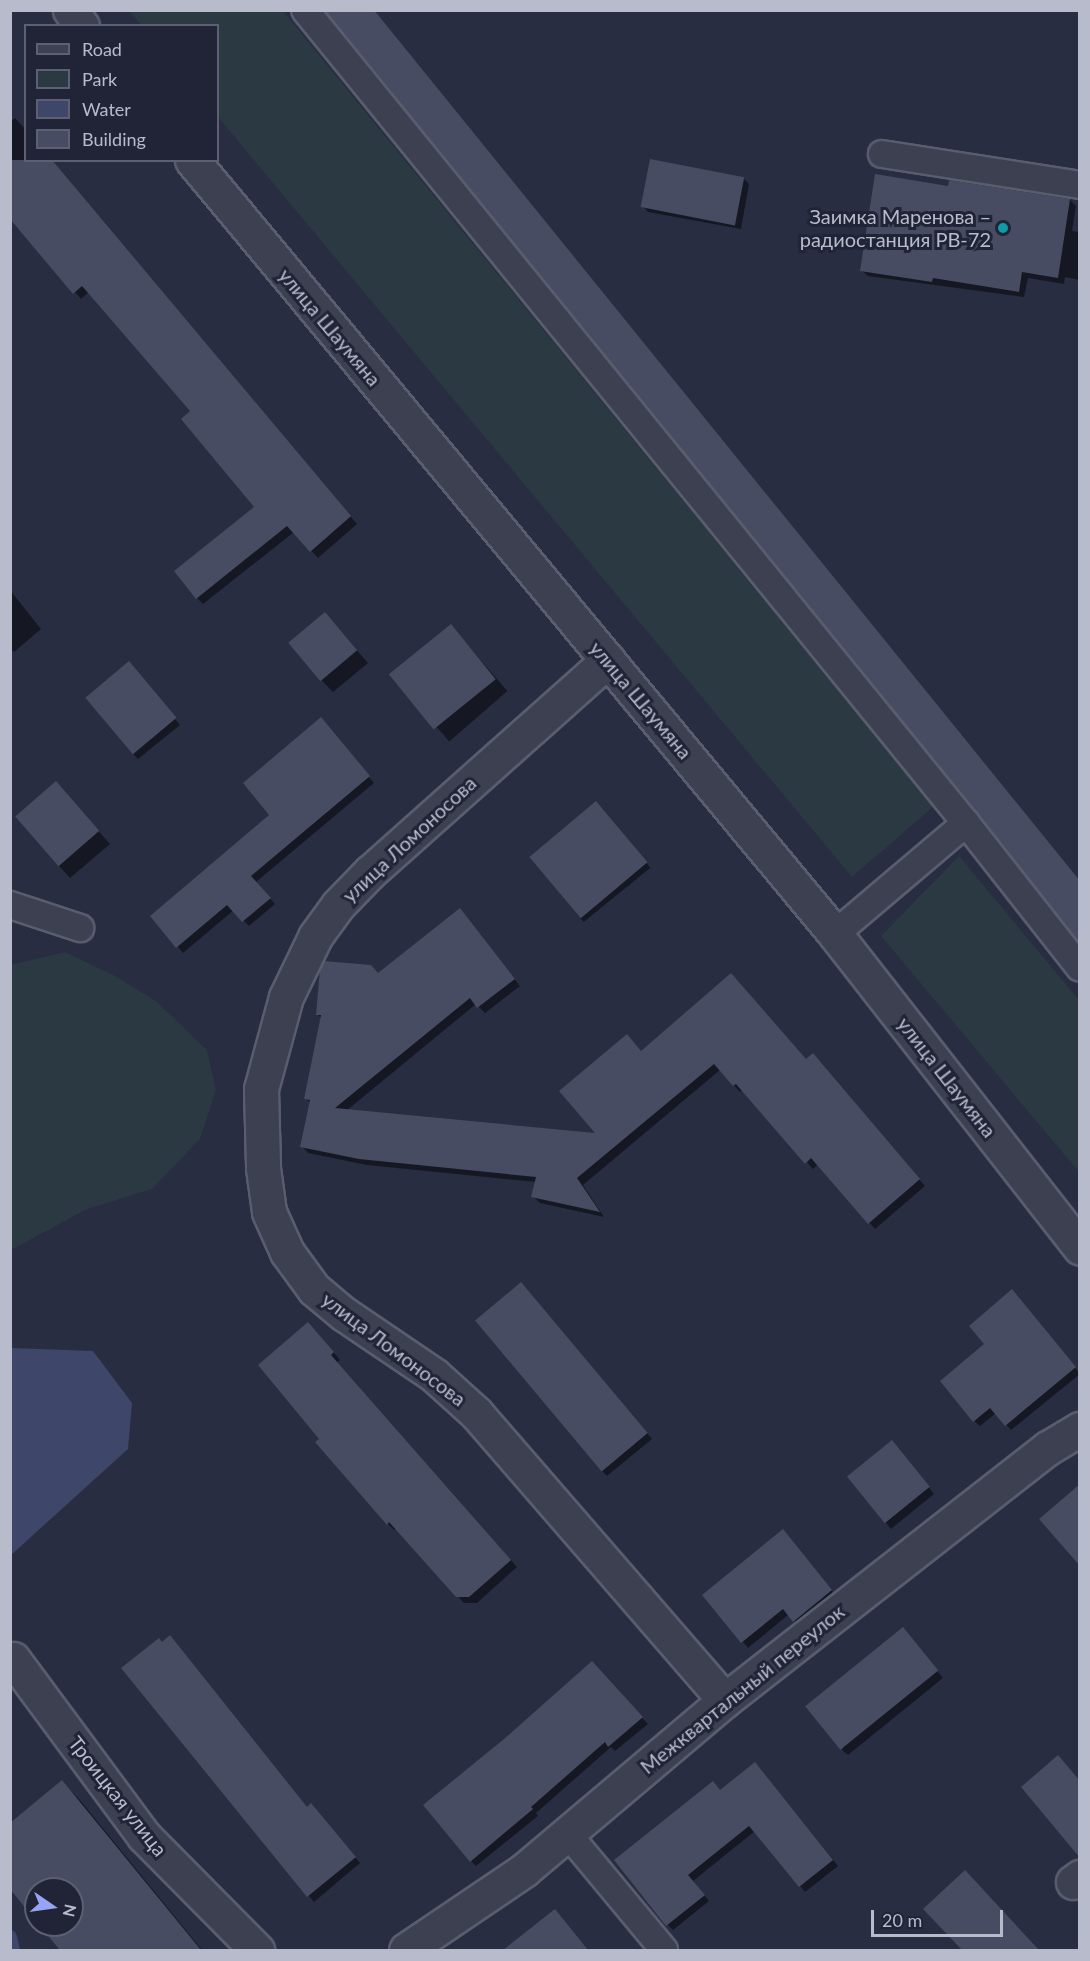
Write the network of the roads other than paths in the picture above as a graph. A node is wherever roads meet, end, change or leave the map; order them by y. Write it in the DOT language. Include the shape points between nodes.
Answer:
graph roads {
  1 [pos="70,10"];
  2 [pos="305,10"];
  3 [pos="80,24"];
  4 [pos="882,154"];
  5 [pos="194,162"];
  6 [pos="1080,184"];
  7 [pos="608,660"];
  8 [pos="966,823"];
  9 [pos="10,905"];
  10 [pos="80,928"];
  11 [pos="835,934"];
  12 [pos="1080,968"];
  13 [pos="1080,1248"];
  14 [pos="1080,1429"];
  15 [pos="13,1659"];
  16 [pos="724,1700"];
  17 [pos="567,1833"];
  18 [pos="257,1950"];
  19 [pos="406,1950"];
  20 [pos="664,1950"];
  1 -- 3 [label="street"];
  2 -- 8 [label="lane"];
  4 -- 6 [label="lane"];
  5 -- 7 [label="street, улица Шаумяна"];
  7 -- 11 [label="street, улица Шаумяна"];
  7 -- 16 [label="street, улица Ломоносова" via="370,872 338,904 315,937 286,997 261,1089 268,1212 287,1251 314,1289 434,1375 476,1413"];
  8 -- 11 [label="lane"];
  8 -- 12 [label="lane"];
  9 -- 10 [label="lane"];
  11 -- 13 [label="street, улица Шаумяна"];
  14 -- 16 [label="street, Межквартальный переулок" via="1048,1448"];
  15 -- 18 [label="street, Троицкая улица" via="144,1836"];
  16 -- 17 [label="street, Межквартальный переулок"];
  17 -- 19 [label="street, Межквартальный переулок" via="524,1870"];
  17 -- 20 [label="lane"];
}
